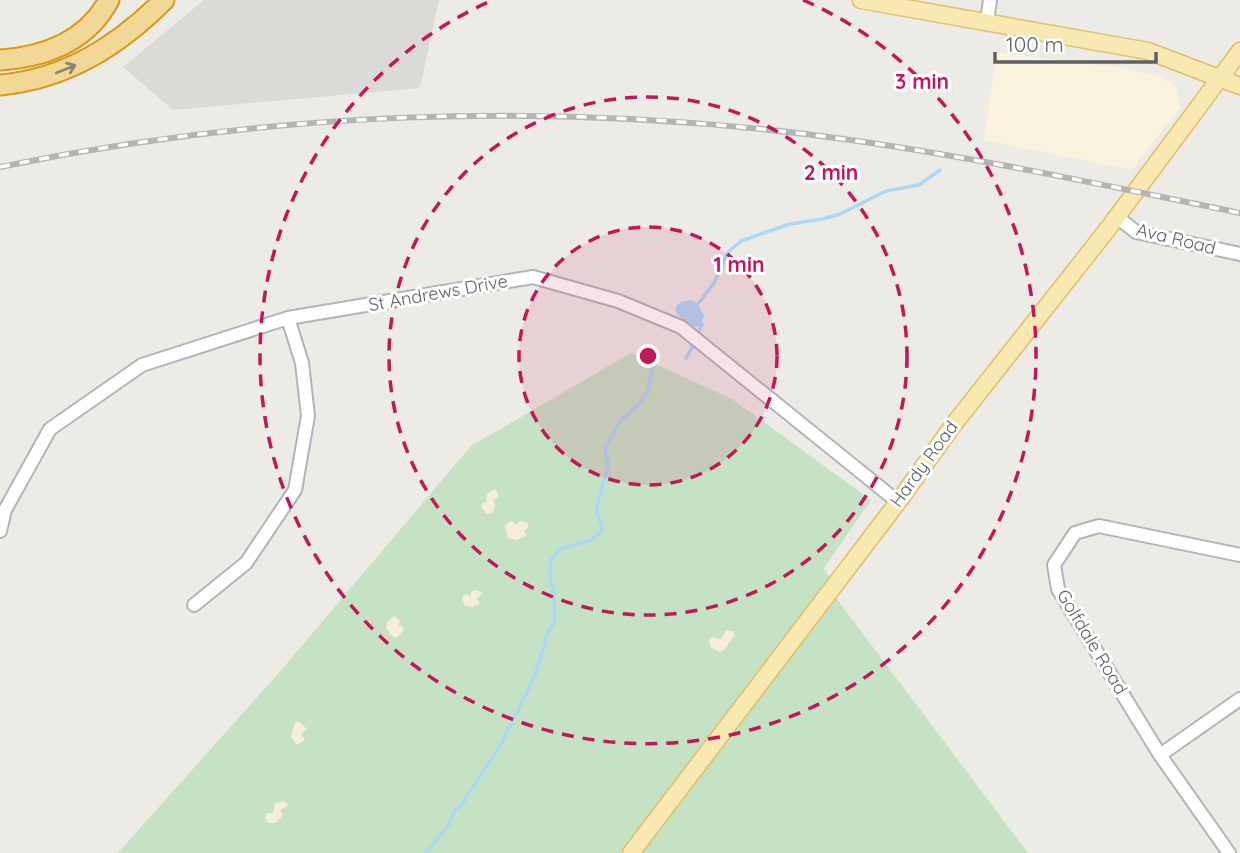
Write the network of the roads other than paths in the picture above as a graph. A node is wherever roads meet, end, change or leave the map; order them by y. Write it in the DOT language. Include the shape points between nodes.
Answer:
graph roads {
  1 [pos="109,0"];
  2 [pos="164,0"];
  3 [pos="861,0"];
  4 [pos="990,0"];
  5 [pos="987,22"];
  6 [pos="1240,51"];
  7 [pos="0,60"];
  8 [pos="1220,78"];
  9 [pos="0,85"];
  10 [pos="1240,86"];
  11 [pos="1116,216"];
  12 [pos="1240,254"];
  13 [pos="288,318"];
  14 [pos="898,502"];
  15 [pos="0,531"];
  16 [pos="1240,555"];
  17 [pos="194,604"];
  18 [pos="1240,699"];
  19 [pos="1160,755"];
  20 [pos="631,853"];
  21 [pos="1229,853"];
  1 -- 7 [label="highway" via="89,29 67,42"];
  9 -- 2 [label="highway, one-way" via="84,62 128,34"];
  3 -- 5 [label="main road"];
  4 -- 5 [label="street"];
  5 -- 8 [label="main road" via="1148,51"];
  6 -- 8 [label="main road, Hardy Road"];
  8 -- 10 [label="main road"];
  8 -- 11 [label="main road, Hardy Road"];
  11 -- 12 [label="street, Ava Road" via="1136,232"];
  11 -- 14 [label="main road, Hardy Road"];
  13 -- 14 [label="street, St Andrews Drive" via="533,277 618,301 681,327"];
  13 -- 15 [label="street, St Andrews Drive" via="142,365 50,429 5,510"];
  13 -- 17 [label="street" via="302,363 308,416 295,490 246,563"];
  14 -- 20 [label="main road, Hardy Road"];
  16 -- 19 [label="street, Golfdale Road" via="1099,526 1075,533 1054,565 1058,589"];
  18 -- 19 [label="street"];
  19 -- 21 [label="street, Golfdale Road"];
}
